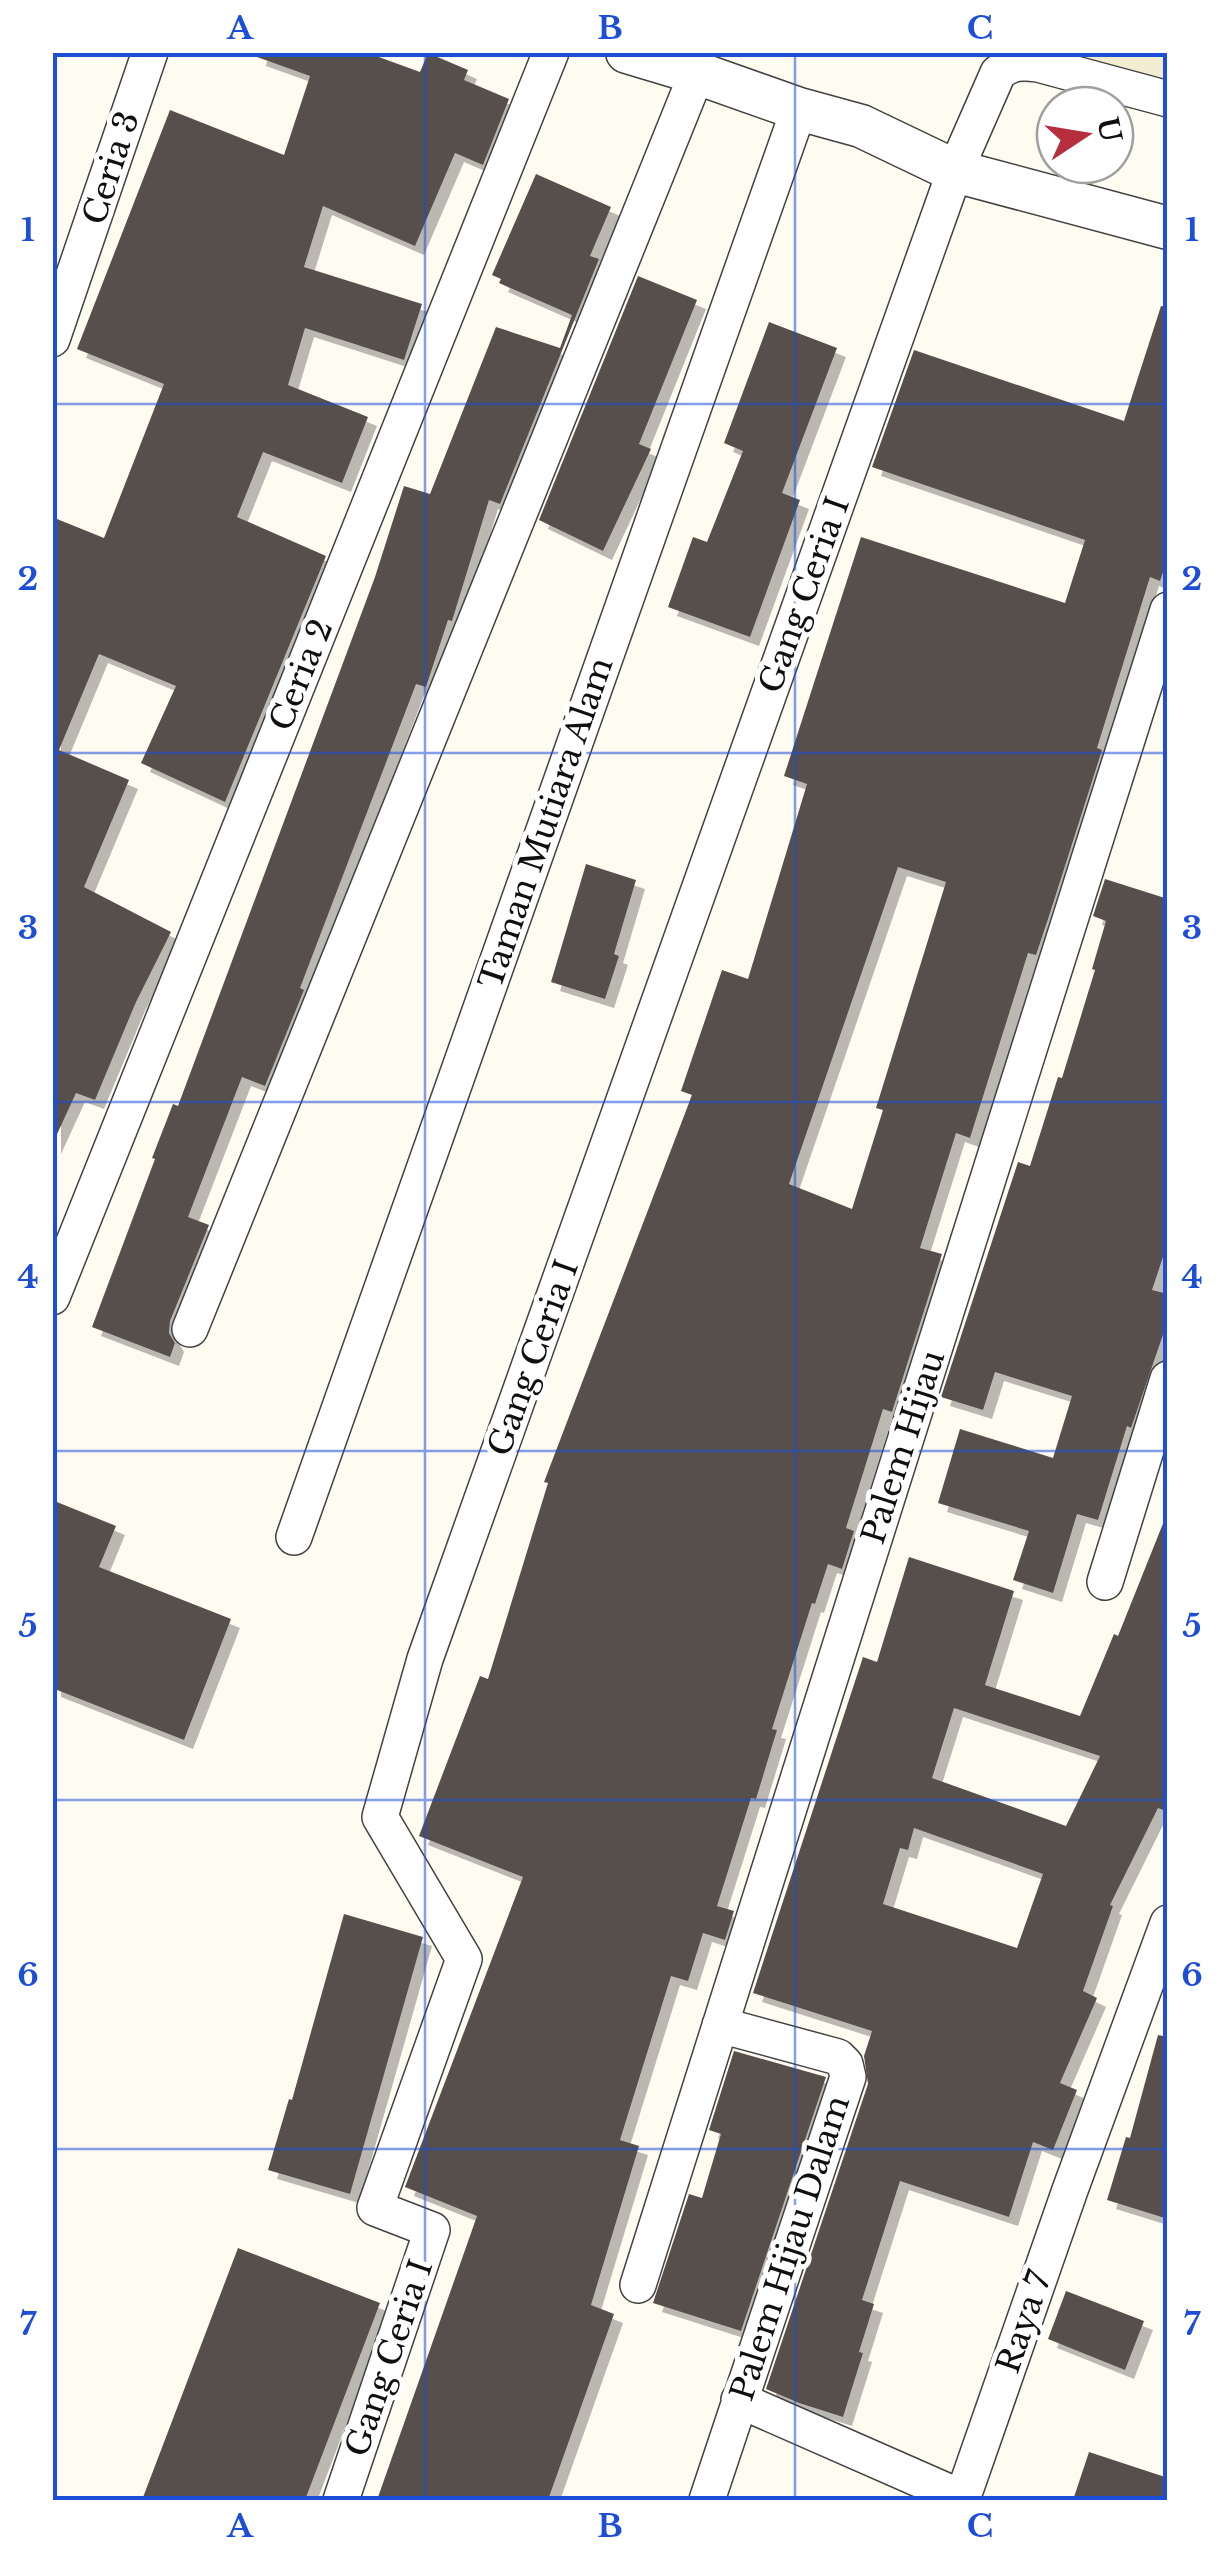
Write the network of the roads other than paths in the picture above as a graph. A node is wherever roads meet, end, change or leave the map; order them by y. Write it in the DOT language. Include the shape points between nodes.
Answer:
graph roads {
  1 [pos="150,52"];
  2 [pos="552,52"];
  3 [pos="627,52"];
  4 [pos="697,73"];
  5 [pos="1168,99"];
  6 [pos="799,109"];
  7 [pos="955,171"];
  8 [pos="1168,228"];
  9 [pos="52,339"];
  10 [pos="1168,610"];
  11 [pos="52,1298"];
  12 [pos="190,1329"];
  13 [pos="1168,1379"];
  14 [pos="294,1537"];
  15 [pos="1106,1582"];
  16 [pos="1168,1923"];
  17 [pos="720,2025"];
  18 [pos="638,2285"];
  19 [pos="740,2400"];
  20 [pos="967,2497"];
  21 [pos="341,2500"];
  22 [pos="708,2500"];
  1 -- 9 [label="street, Ceria 3"];
  2 -- 11 [label="street, Ceria 2"];
  3 -- 4 [label="street"];
  4 -- 6 [label="street"];
  4 -- 12 [label="street"];
  5 -- 7 [label="street" via="1038,64 1008,65"];
  6 -- 7 [label="street" via="862,126"];
  6 -- 14 [label="street, Taman Mutiara Alam"];
  7 -- 8 [label="street"];
  7 -- 21 [label="street, Gang Ceria I" via="426,1659 380,1817 464,1959 375,2208 432,2230"];
  10 -- 17 [label="street, Palem Hijau"];
  13 -- 15 [label="street"];
  16 -- 20 [label="street, Raya 7"];
  17 -- 18 [label="street, Palem Hijau"];
  17 -- 19 [label="street, Palem Hijau Dalam" via="838,2057 848,2077"];
  19 -- 20 [label="street, Raya 7"];
  19 -- 22 [label="street, Palem Hijau Dalam"];
}
